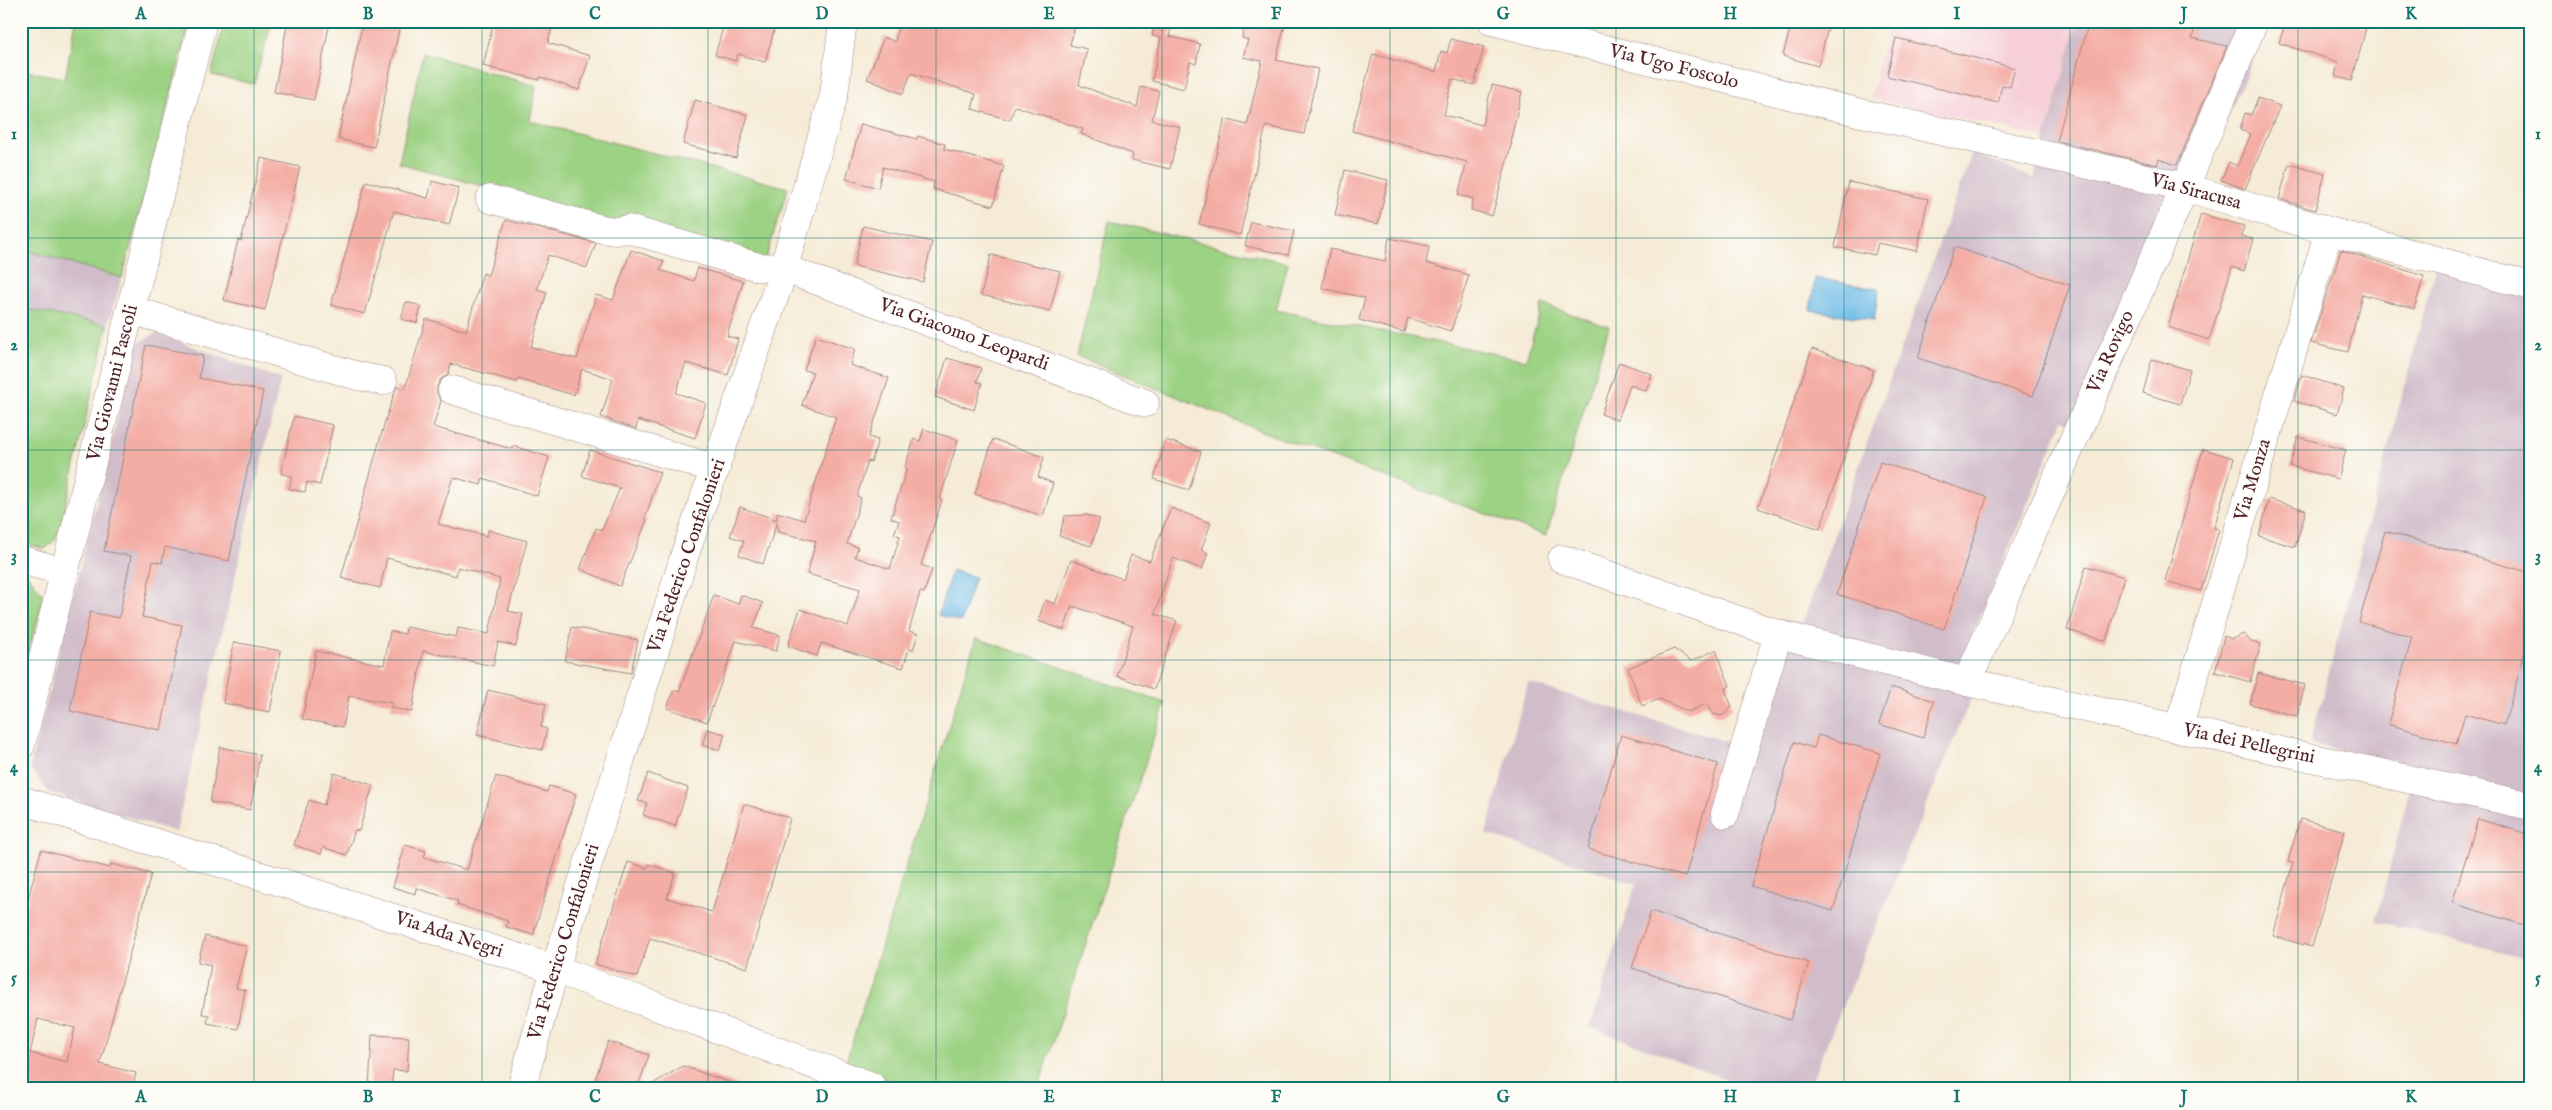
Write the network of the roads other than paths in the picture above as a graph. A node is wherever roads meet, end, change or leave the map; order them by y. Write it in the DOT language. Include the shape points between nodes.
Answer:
graph roads {
  1 [pos="203,21"];
  2 [pos="843,21"];
  3 [pos="1492,21"];
  4 [pos="2254,21"];
  5 [pos="1857,112"];
  6 [pos="2185,187"];
  7 [pos="490,199"];
  8 [pos="2329,231"];
  9 [pos="783,268"];
  10 [pos="2531,286"];
  11 [pos="131,310"];
  12 [pos="383,381"];
  13 [pos="452,390"];
  14 [pos="1145,403"];
  15 [pos="716,468"];
  16 [pos="21,560"];
  17 [pos="1562,560"];
  18 [pos="65,572"];
  19 [pos="1778,634"];
  20 [pos="1967,682"];
  21 [pos="25,715"];
  22 [pos="2178,729"];
  23 [pos="21,745"];
  24 [pos="21,800"];
  25 [pos="2531,806"];
  26 [pos="1725,814"];
  27 [pos="555,969"];
  28 [pos="871,1086"];
  29 [pos="521,1089"];
  1 -- 11 [label="street, Via Giovanni Pascoli"];
  2 -- 9 [label="street, Via Federico Confalonieri" via="834,95"];
  3 -- 5 [label="street, Via Ugo Foscolo"];
  4 -- 6 [label="street, Via Rovigo"];
  5 -- 6 [label="street, Via Siracusa"];
  6 -- 8 [label="street, Via Siracusa"];
  6 -- 20 [label="street, Via Rovigo"];
  7 -- 9 [label="street, Via Giacomo Leopardi" via="602,229 628,229 758,267"];
  8 -- 10 [label="street, Via Siracusa"];
  8 -- 22 [label="street, Via Monza"];
  9 -- 14 [label="street, Via Giacomo Leopardi"];
  9 -- 15 [label="street, Via Federico Confalonieri"];
  11 -- 12 [label="street"];
  11 -- 18 [label="street, Via Giovanni Pascoli"];
  13 -- 15 [label="street"];
  15 -- 27 [label="street, Via Federico Confalonieri" via="686,551"];
  16 -- 18 [label="street"];
  17 -- 19 [label="street, Via dei Pellegrini"];
  18 -- 21 [label="street, Via Giovanni Pascoli"];
  19 -- 20 [label="street, Via dei Pellegrini"];
  19 -- 26 [label="street"];
  20 -- 22 [label="street, Via dei Pellegrini"];
  21 -- 23 [label="street, Via Giovanni Pascoli"];
  22 -- 25 [label="street, Via dei Pellegrini"];
  24 -- 27 [label="street, Via Ada Negri"];
  27 -- 28 [label="street, Via Ada Negri"];
  27 -- 29 [label="street, Via Federico Confalonieri"];
}
